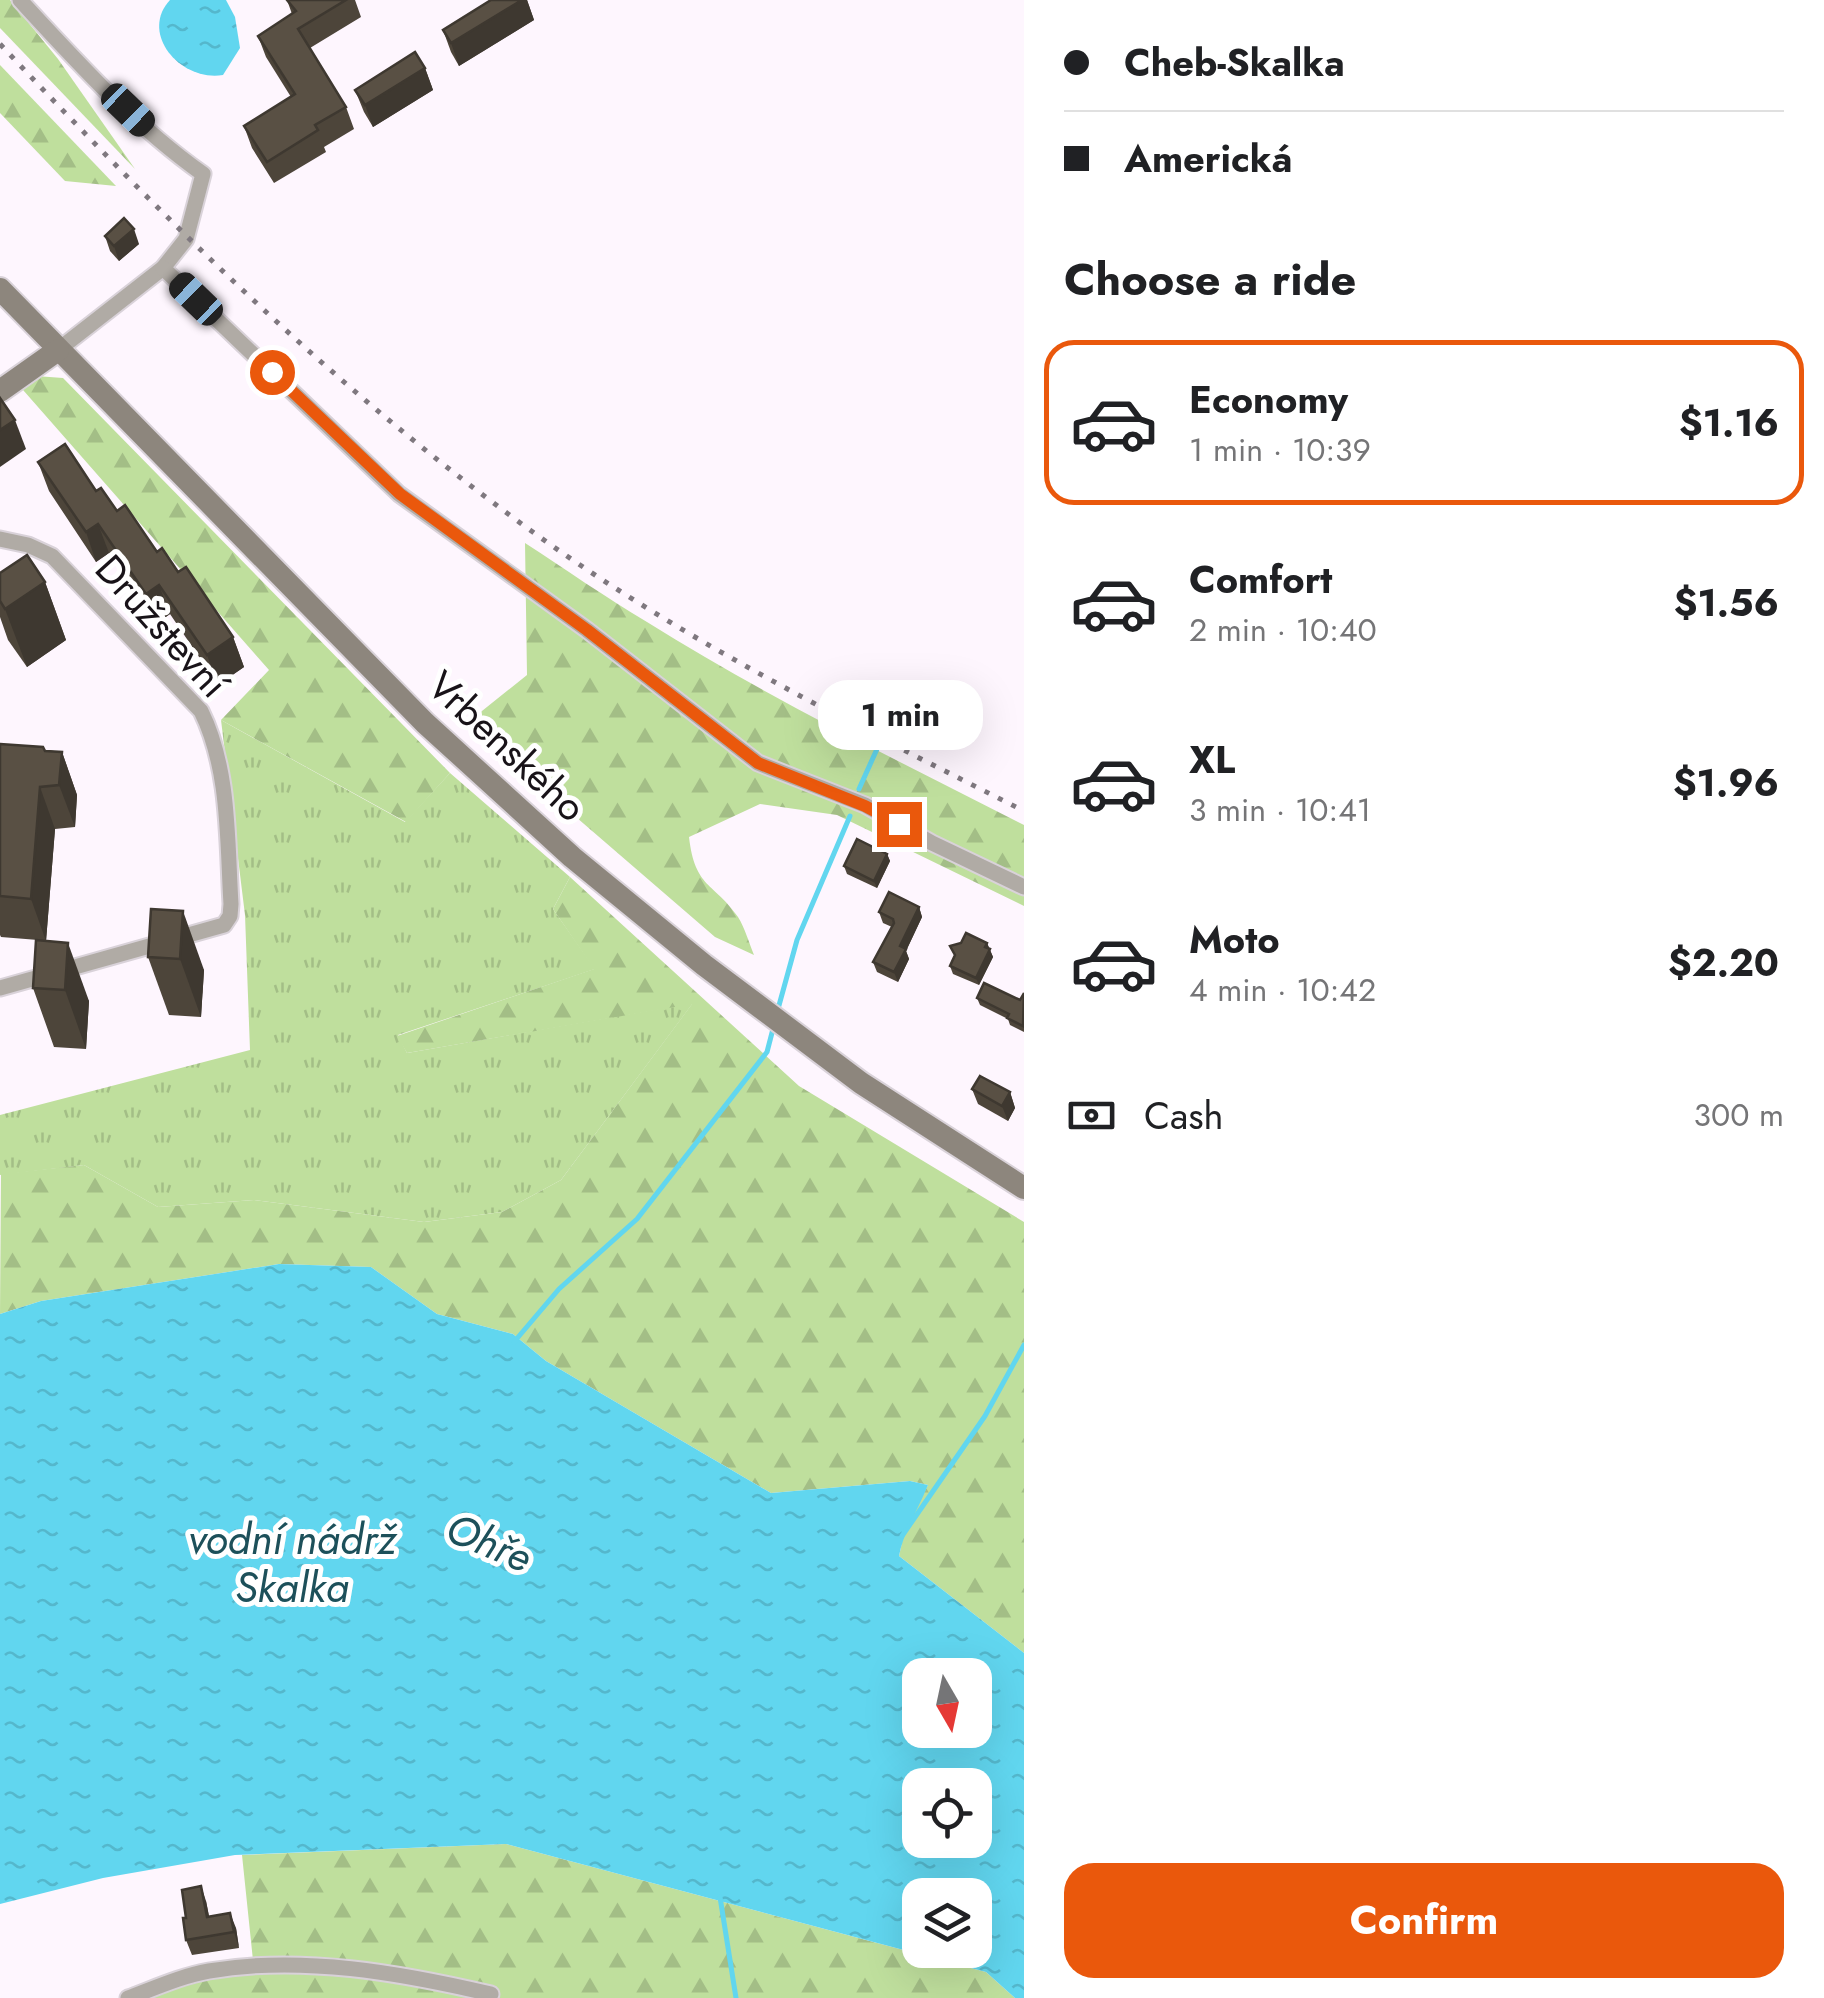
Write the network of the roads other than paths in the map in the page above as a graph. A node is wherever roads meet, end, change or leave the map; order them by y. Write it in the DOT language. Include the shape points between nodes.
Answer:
graph roads {
  1 [pos="20,0"];
  2 [pos="163,268"];
  3 [pos="0,289"];
  4 [pos="58,350"];
  5 [pos="0,391"];
  6 [pos="0,539"];
  7 [pos="1024,886"];
  8 [pos="0,988"];
  9 [pos="1024,1188"];
  10 [pos="491,1994"];
  11 [pos="128,1998"];
  1 -- 2 [label="street" via="80,66 204,174 186,239"];
  2 -- 4 [label="street"];
  2 -- 7 [label="street" via="400,494 758,763 865,806"];
  3 -- 4 [label="main road, Vrbenského"];
  4 -- 5 [label="main road"];
  4 -- 9 [label="main road, Vrbenského" via="424,723 572,857 861,1083"];
  6 -- 8 [label="street, Družstevní" via="52,556 201,711 221,773 231,904 224,925"];
  10 -- 11 [label="street" via="316,1966 208,1972"];
}
